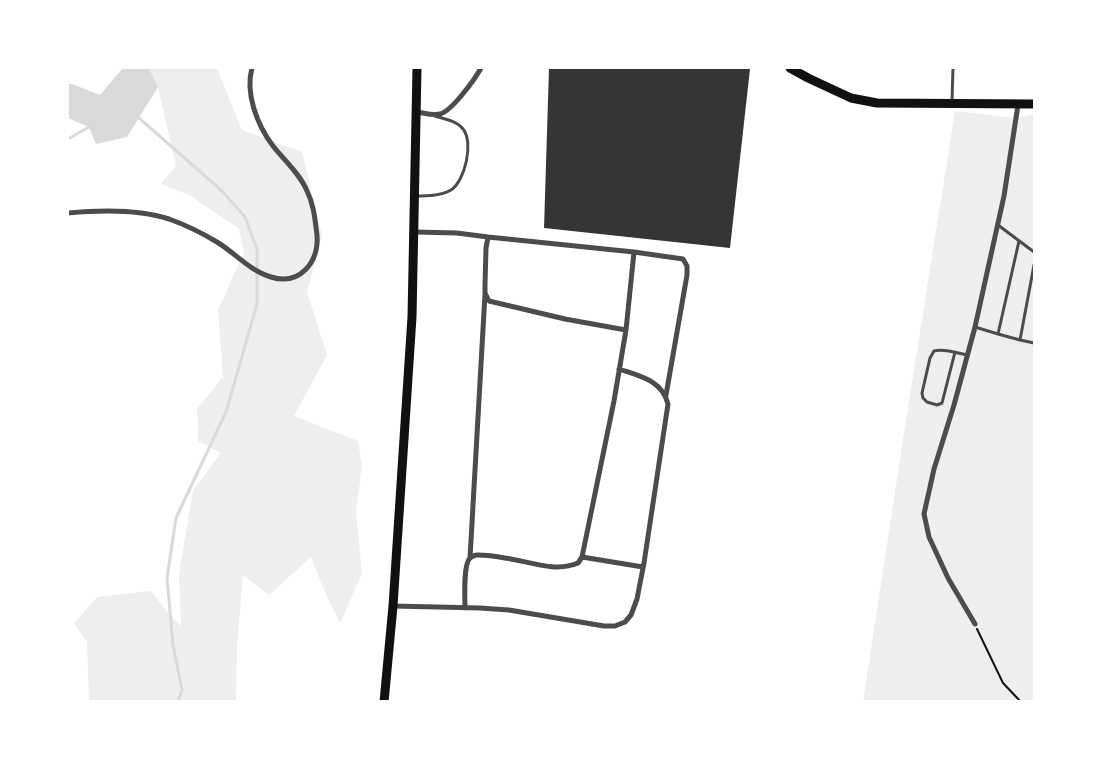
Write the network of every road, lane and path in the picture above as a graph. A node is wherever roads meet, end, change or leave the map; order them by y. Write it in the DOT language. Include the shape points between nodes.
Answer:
graph roads {
  1 [pos="252,68"];
  2 [pos="417,68"];
  3 [pos="481,68"];
  4 [pos="790,68"];
  5 [pos="953,68"];
  6 [pos="952,104"];
  7 [pos="1034,104"];
  8 [pos="1018,105"];
  9 [pos="417,112"];
  10 [pos="432,115"];
  11 [pos="415,196"];
  12 [pos="68,213"];
  13 [pos="998,225"];
  14 [pos="414,232"];
  15 [pos="488,237"];
  16 [pos="1019,241"];
  17 [pos="634,252"];
  18 [pos="1034,252"];
  19 [pos="1034,265"];
  20 [pos="485,293"];
  21 [pos="975,327"];
  22 [pos="626,330"];
  23 [pos="998,334"];
  24 [pos="1020,340"];
  25 [pos="1034,343"];
  26 [pos="955,352"];
  27 [pos="967,355"];
  28 [pos="619,369"];
  29 [pos="666,396"];
  30 [pos="582,557"];
  31 [pos="470,558"];
  32 [pos="643,567"];
  33 [pos="393,606"];
  34 [pos="465,608"];
  35 [pos="975,624"];
  36 [pos="384,702"];
  37 [pos="1021,702"];
  1 -- 12 [label="street" via="249,78 260,125 307,190 315,214 318,245 312,264 304,272 288,279 272,278 194,229 152,214 94,210"];
  2 -- 9 [label="main road"];
  3 -- 10 [label="street" via="450,108"];
  4 -- 6 [label="main road" via="851,98 877,103"];
  5 -- 6 [label="lane"];
  6 -- 8 [label="main road"];
  7 -- 8 [label="main road"];
  8 -- 13 [label="street"];
  9 -- 10 [label="street"];
  9 -- 11 [label="main road"];
  10 -- 11 [label="lane" via="452,121 467,135 463,175 451,189 435,195"];
  11 -- 14 [label="main road"];
  13 -- 16 [label="lane"];
  13 -- 21 [label="street"];
  14 -- 15 [label="street"];
  14 -- 33 [label="main road" via="412,317"];
  15 -- 17 [label="street"];
  15 -- 20 [label="street"];
  16 -- 18 [label="lane"];
  16 -- 23 [label="lane"];
  17 -- 22 [label="street"];
  17 -- 29 [label="street" via="683,259 687,266"];
  19 -- 24 [label="lane"];
  20 -- 22 [label="street" via="489,301 499,304"];
  20 -- 31 [label="street"];
  21 -- 23 [label="lane"];
  21 -- 27 [label="street"];
  22 -- 28 [label="street"];
  23 -- 24 [label="lane"];
  24 -- 25 [label="lane"];
  26 -- 26 [label="lane" via="938,349 930,358 922,393 927,402 942,403"];
  26 -- 27 [label="lane"];
  27 -- 35 [label="street" via="924,514 929,537 948,578"];
  28 -- 29 [label="street" via="655,383"];
  28 -- 30 [label="street"];
  29 -- 32 [label="street" via="667,414"];
  30 -- 31 [label="street" via="578,563 563,567 483,555"];
  30 -- 32 [label="street"];
  31 -- 34 [label="street"];
  32 -- 34 [label="street" via="634,609 628,619 618,625 604,626 509,610"];
  33 -- 34 [label="street"];
  33 -- 36 [label="main road"];
  35 -- 37 [label="path" via="1003,683"];
}
